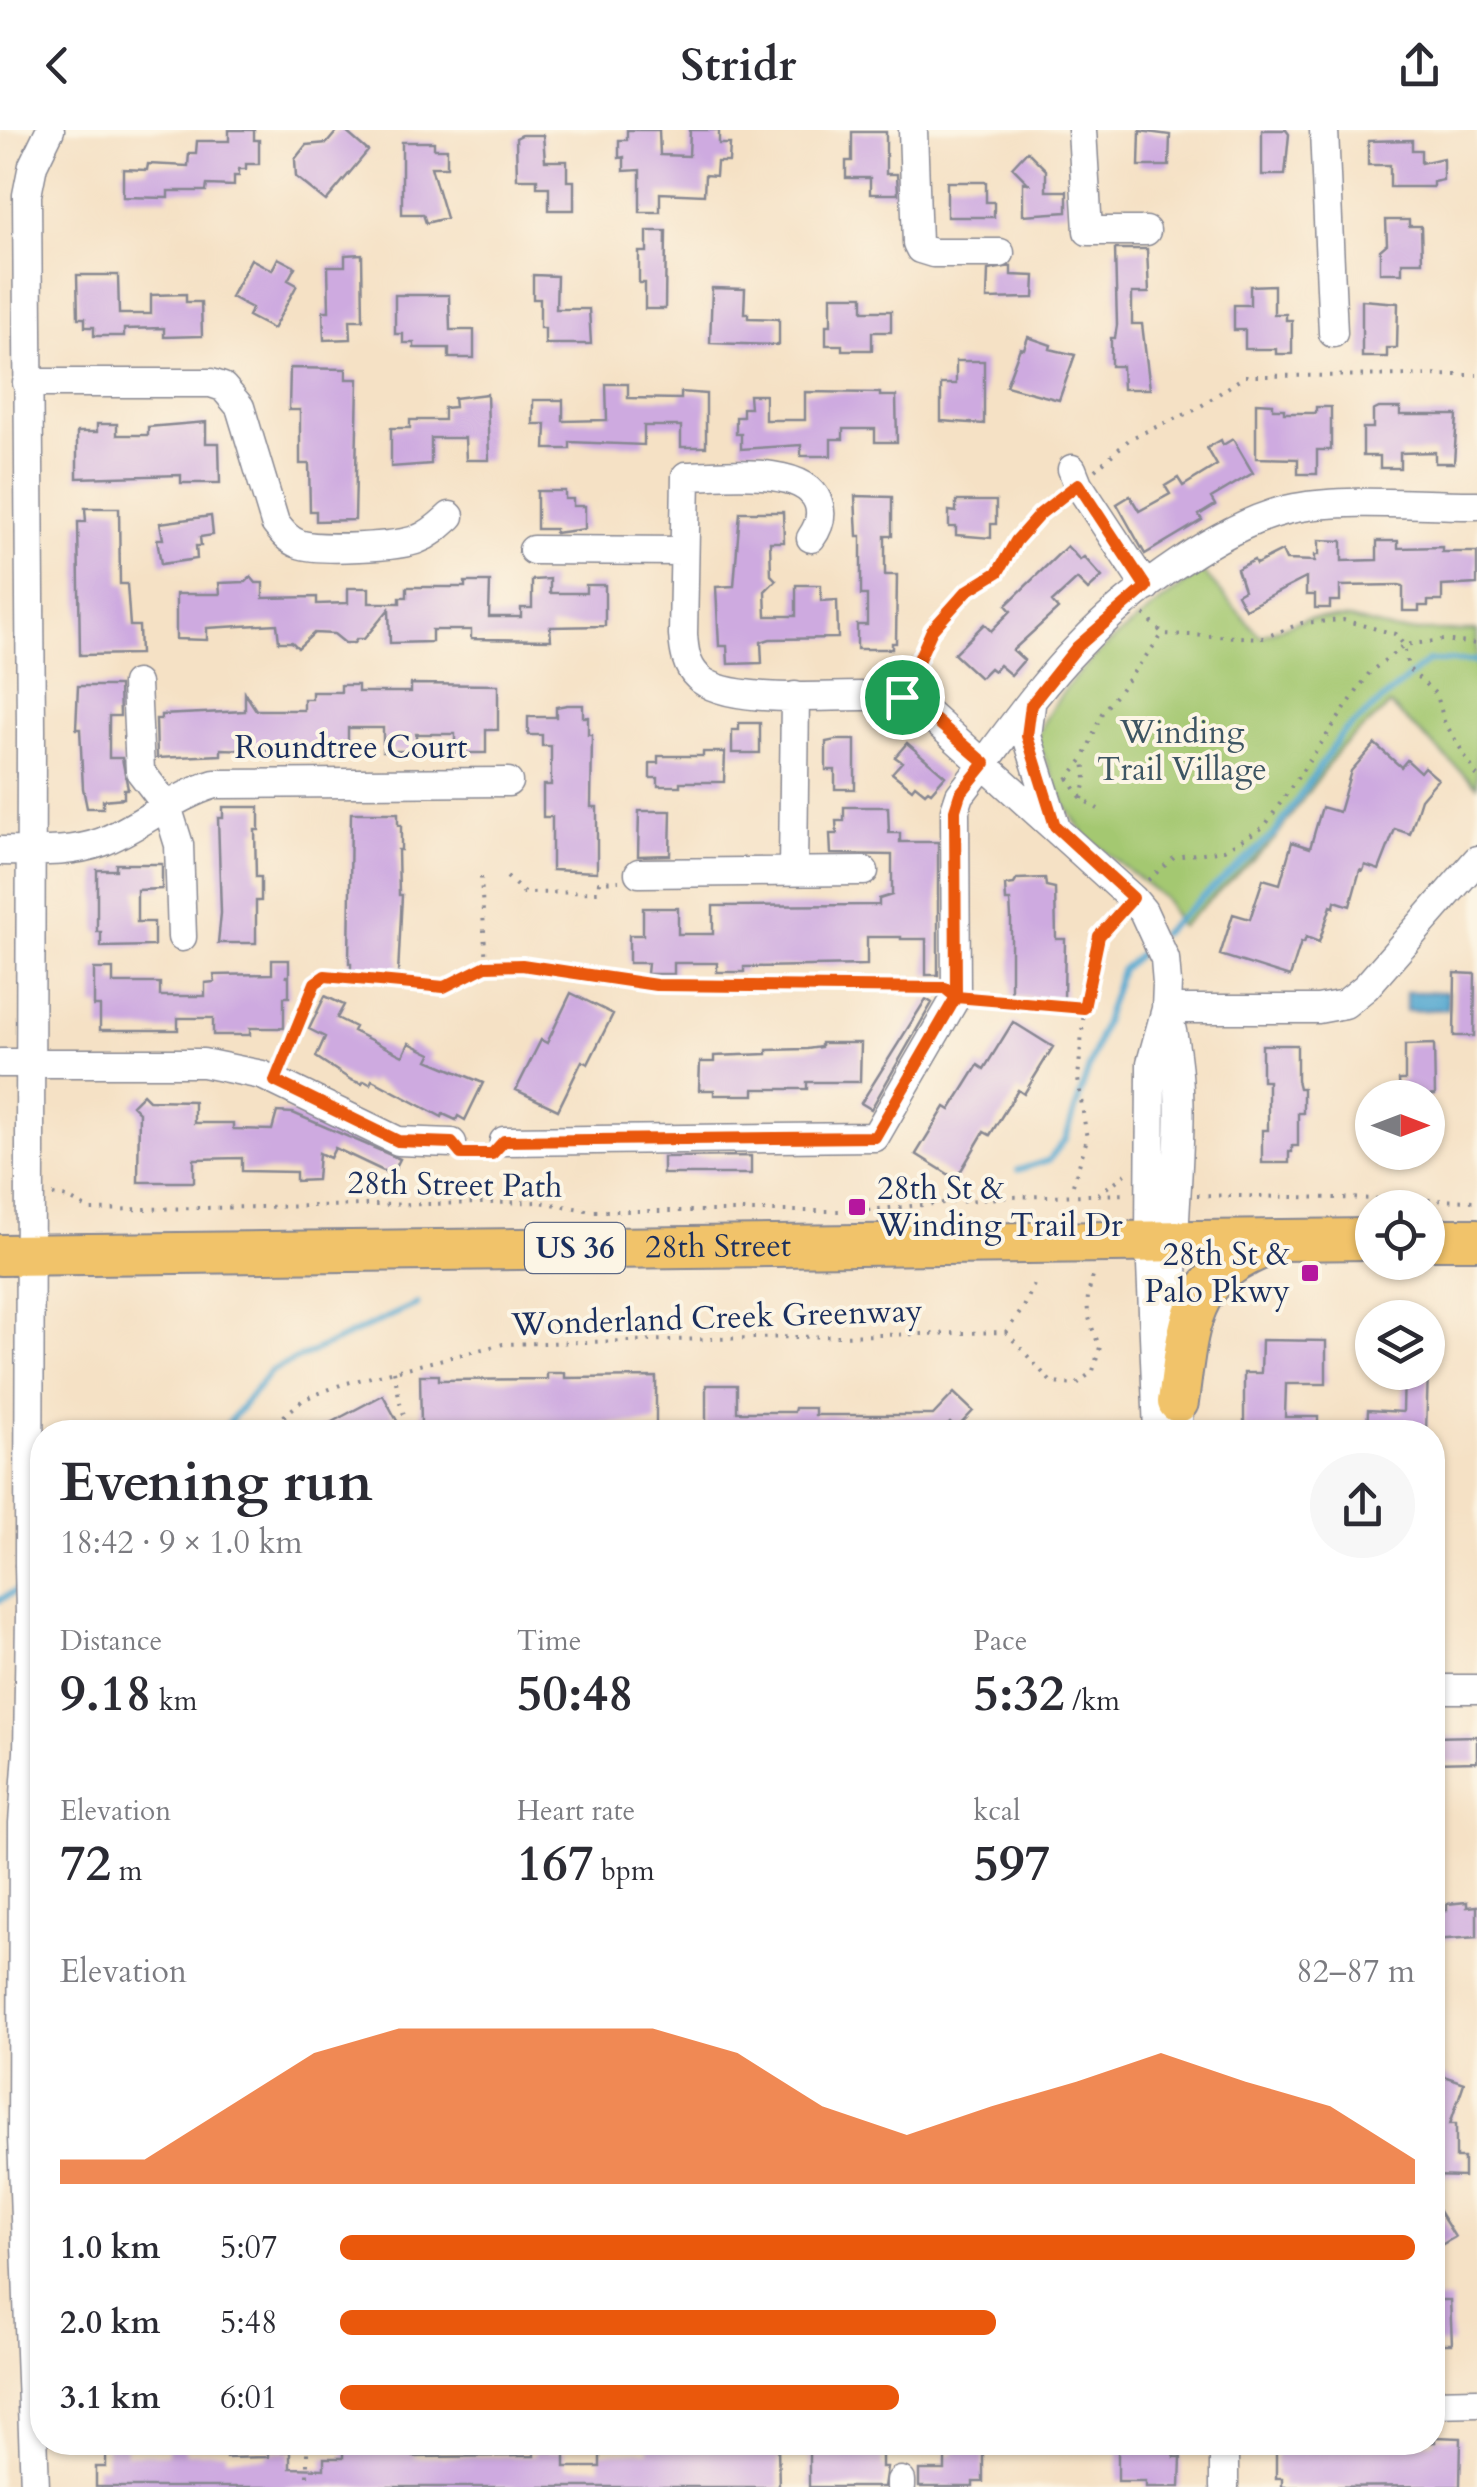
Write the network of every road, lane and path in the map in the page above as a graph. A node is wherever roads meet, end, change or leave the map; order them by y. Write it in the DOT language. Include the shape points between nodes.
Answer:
graph roads {
  1 [pos="50,130"];
  2 [pos="913,130"];
  3 [pos="1082,130"];
  4 [pos="1324,130"];
  5 [pos="1146,231"];
  6 [pos="1000,253"];
  7 [pos="1333,333"];
  8 [pos="1477,375"];
  9 [pos="27,383"];
  10 [pos="1075,476"];
  11 [pos="1477,505"];
  12 [pos="450,516"];
  13 [pos="811,538"];
  14 [pos="532,550"];
  15 [pos="683,551"];
  16 [pos="1139,594"];
  17 [pos="14,628"];
  18 [pos="1163,634"];
  19 [pos="1477,644"];
  20 [pos="1404,645"];
  21 [pos="136,684"];
  22 [pos="794,696"];
  23 [pos="902,697"];
  24 [pos="1031,705"];
  25 [pos="1084,758"];
  26 [pos="985,763"];
  27 [pos="1477,776"];
  28 [pos="508,782"];
  29 [pos="1056,783"];
  30 [pos="1082,799"];
  31 [pos="167,806"];
  32 [pos="1098,810"];
  33 [pos="1055,826"];
  34 [pos="31,851"];
  35 [pos="0,852"];
  36 [pos="1477,860"];
  37 [pos="792,871"];
  38 [pos="864,871"];
  39 [pos="638,873"];
  40 [pos="481,877"];
  41 [pos="507,877"];
  42 [pos="1138,905"];
  43 [pos="182,936"];
  44 [pos="486,966"];
  45 [pos="956,997"];
  46 [pos="1084,1008"];
  47 [pos="1166,1009"];
  48 [pos="0,1063"];
  49 [pos="31,1063"];
  50 [pos="275,1081"];
  51 [pos="504,1141"];
  52 [pos="452,1143"];
  53 [pos="1073,1185"];
  54 [pos="1164,1193"];
  55 [pos="30,1195"];
  56 [pos="1477,1201"];
  57 [pos="1162,1240"];
  58 [pos="1285,1240"];
  59 [pos="1355,1240"];
  60 [pos="1445,1240"];
  61 [pos="1477,1240"];
  62 [pos="1096,1241"];
  63 [pos="15,1254"];
  64 [pos="1036,1280"];
  65 [pos="1006,1332"];
  66 [pos="394,1371"];
  67 [pos="279,1420"];
  68 [pos="406,1420"];
  69 [pos="1171,1420"];
  70 [pos="1171,1420"];
  71 [pos="30,1616"];
  72 [pos="1445,1689"];
  73 [pos="1477,1689"];
  74 [pos="30,1767"];
  75 [pos="12,1823"];
  76 [pos="11,2138"];
  77 [pos="12,2169"];
  78 [pos="1477,2402"];
  79 [pos="1445,2403"];
  80 [pos="30,2429"];
  81 [pos="32,2455"];
  82 [pos="307,2455"];
  83 [pos="1224,2455"];
  84 [pos="34,2487"];
  85 [pos="307,2487"];
  86 [pos="1224,2487"];
  1 -- 9 [label="street" via="27,195"];
  2 -- 6 [label="street" via="920,249"];
  3 -- 5 [label="street" via="1088,231"];
  4 -- 7 [label="street"];
  8 -- 10 [label="path" via="1245,376"];
  9 -- 12 [label="street" via="222,387 240,407 275,523 300,545 400,544"];
  9 -- 17 [label="street"];
  10 -- 16 [label="street"];
  10 -- 23 [label="path" via="1016,541 998,572 967,591 932,630"];
  11 -- 16 [label="street" via="1278,512 1205,547"];
  13 -- 15 [label="street" via="820,507 800,481 686,476"];
  14 -- 15 [label="street"];
  15 -- 22 [label="street" via="684,650 698,678 720,690"];
  16 -- 18 [label="path"];
  16 -- 24 [label="street" via="1077,647"];
  17 -- 34 [label="street"];
  18 -- 20 [label="path" via="1264,638 1302,623 1344,620 1395,634"];
  18 -- 25 [label="path" via="1102,713"];
  19 -- 20 [label="path"];
  20 -- 27 [label="path" via="1408,668 1432,686"];
  20 -- 42 [label="path" via="1370,672 1264,826 1224,850 1175,857 1154,874"];
  21 -- 31 [label="street" via="140,771"];
  22 -- 23 [label="street"];
  22 -- 37 [label="street"];
  23 -- 26 [label="street"];
  24 -- 26 [label="street"];
  24 -- 29 [label="street" via="1027,736"];
  25 -- 29 [label="path"];
  25 -- 30 [label="path"];
  26 -- 33 [label="street"];
  26 -- 45 [label="street" via="955,810"];
  28 -- 31 [label="street, Roundtree Court" via="227,783"];
  29 -- 30 [label="path"];
  29 -- 33 [label="street"];
  30 -- 32 [label="path"];
  31 -- 34 [label="street, Roundtree Court" via="83,848"];
  31 -- 43 [label="street" via="181,865"];
  33 -- 42 [label="street"];
  34 -- 35 [label="street, Roundtree Court"];
  34 -- 49 [label="street"];
  36 -- 47 [label="street" via="1345,1004"];
  37 -- 38 [label="street"];
  37 -- 39 [label="street"];
  39 -- 41 [label="path" via="599,882 598,892 524,893"];
  40 -- 44 [label="path"];
  42 -- 46 [label="path" via="1099,936"];
  42 -- 47 [label="street" via="1165,959"];
  44 -- 45 [label="path" via="550,968 656,985 945,988"];
  44 -- 50 [label="path" via="444,987 325,976 315,983"];
  45 -- 46 [label="path"];
  45 -- 51 [label="street" via="875,1137"];
  46 -- 53 [label="path" via="1078,1079 1084,1156"];
  47 -- 54 [label="street" via="1151,1063"];
  48 -- 49 [label="street"];
  49 -- 50 [label="street" via="203,1063"];
  49 -- 55 [label="street"];
  50 -- 52 [label="street" via="398,1141"];
  54 -- 55 [label="path, 28th Street Path" via="1010,1197 857,1211 592,1212 540,1202 90,1210 60,1195"];
  54 -- 56 [label="path, 28th Street Path"];
  54 -- 57 [label="street"];
  55 -- 63 [label="street"];
  57 -- 58 [label="highway, 28th Street / US 36"];
  57 -- 62 [label="highway, 28th Street / US 36"];
  57 -- 69 [label="street"];
  58 -- 59 [label="highway, 28th Street / US 36"];
  58 -- 70 [label="highway" via="1236,1261 1202,1292"];
  60 -- 61 [label="highway"];
  62 -- 63 [label="highway, 28th Street / US 36"];
  62 -- 65 [label="path" via="1086,1304 1100,1347 1093,1372 1076,1385 1052,1383"];
  63 -- 71 [label="street, bridge"];
  64 -- 65 [label="path"];
  65 -- 66 [label="path, Wonderland Creek Greenway" via="502,1344"];
  66 -- 67 [label="path, Wonderland Creek Greenway" via="304,1400"];
  66 -- 68 [label="path"];
  72 -- 73 [label="street"];
  74 -- 75 [label="street"];
  75 -- 76 [label="street"];
  76 -- 77 [label="street"];
  77 -- 80 [label="street"];
  78 -- 79 [label="street"];
  81 -- 84 [label="street"];
  82 -- 85 [label="path"];
  83 -- 86 [label="street"];
}
